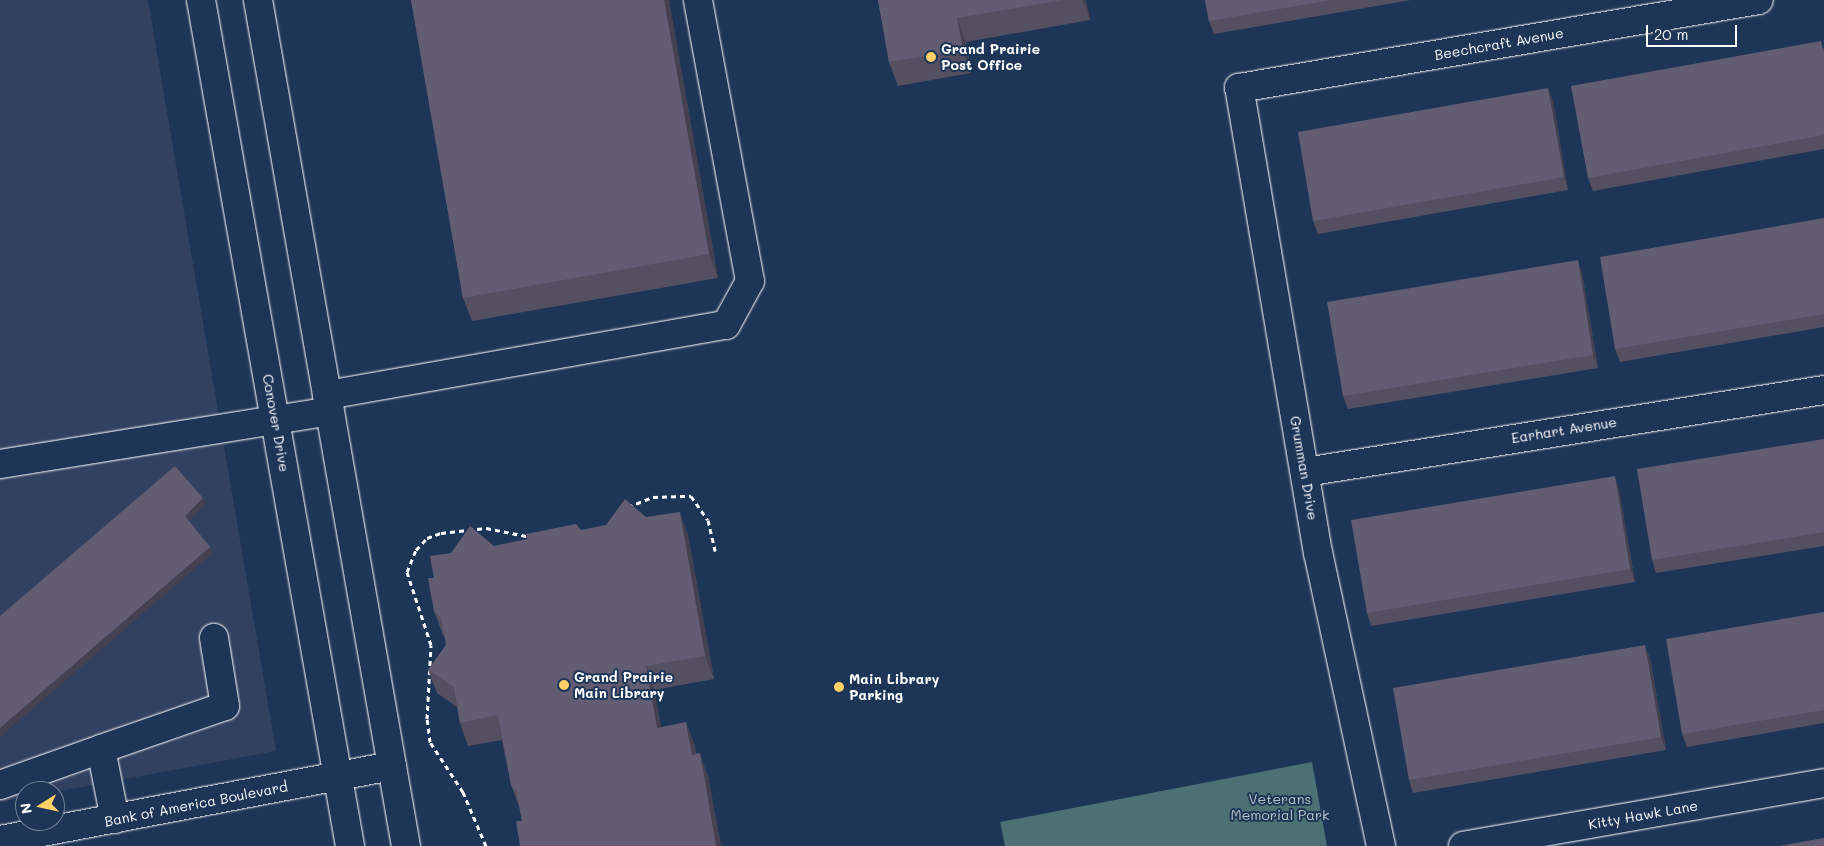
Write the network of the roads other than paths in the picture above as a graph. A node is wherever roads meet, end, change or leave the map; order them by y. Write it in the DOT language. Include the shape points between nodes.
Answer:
graph roads {
  1 [pos="201,0"];
  2 [pos="258,0"];
  3 [pos="698,0"];
  4 [pos="1759,0"];
  5 [pos="1239,88"];
  6 [pos="1824,390"];
  7 [pos="328,403"];
  8 [pos="276,419"];
  9 [pos="0,464"];
  10 [pos="1305,472"];
  11 [pos="214,638"];
  12 [pos="102,749"];
  13 [pos="392,766"];
  14 [pos="338,777"];
  15 [pos="1824,783"];
  16 [pos="0,785"];
  17 [pos="115,819"];
  18 [pos="0,840"];
  19 [pos="350,846"];
  20 [pos="406,846"];
  21 [pos="1381,846"];
  22 [pos="1463,846"];
  1 -- 8 [label="street, Conover Drive"];
  2 -- 7 [label="street"];
  3 -- 7 [label="street" via="750,281 726,325"];
  4 -- 5 [label="street, Beechcraft Avenue"];
  5 -- 10 [label="street, Grumman Drive"];
  6 -- 10 [label="street, Earhart Avenue"];
  7 -- 8 [label="street"];
  7 -- 13 [label="street"];
  8 -- 9 [label="street"];
  8 -- 14 [label="street, Conover Drive"];
  10 -- 21 [label="street, Grumman Drive" via="1318,553"];
  11 -- 12 [label="street" via="225,706"];
  12 -- 16 [label="street"];
  12 -- 17 [label="street"];
  13 -- 14 [label="street, Bank of America Boulevard"];
  13 -- 20 [label="street"];
  14 -- 17 [label="street, Bank of America Boulevard"];
  14 -- 19 [label="street, Conover Drive"];
  15 -- 22 [label="street, Kitty Hawk Lane"];
  17 -- 18 [label="street, Bank of America Boulevard"];
}
